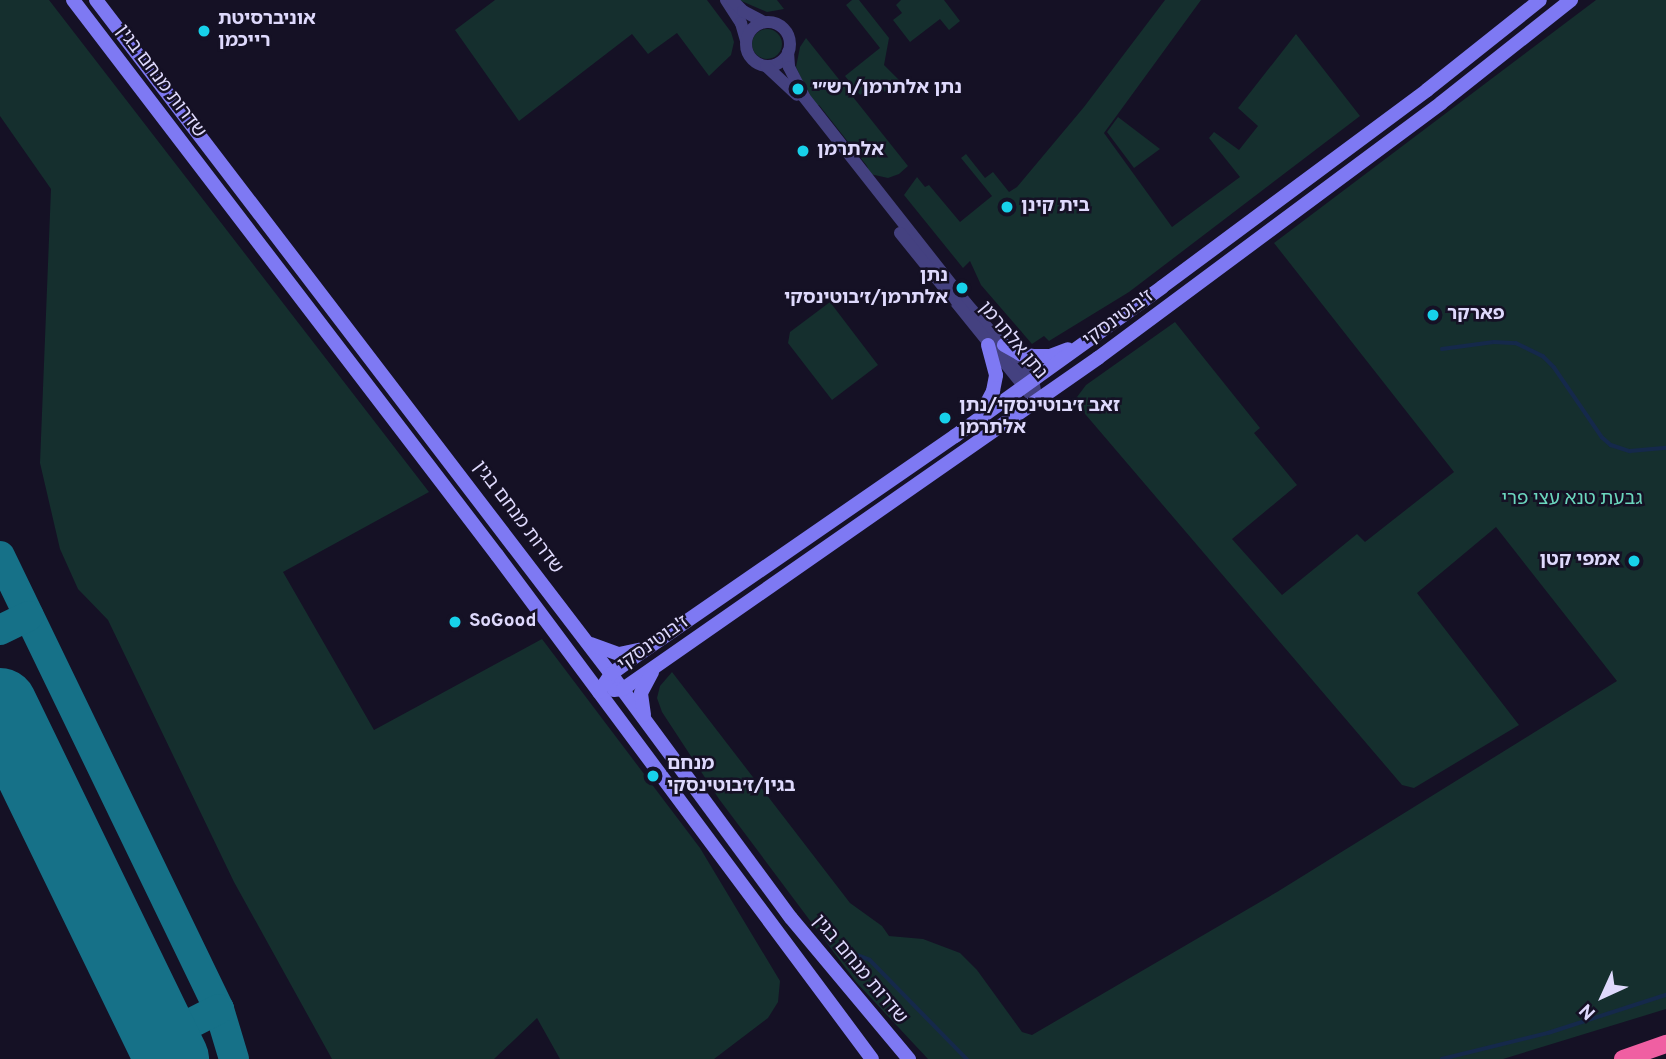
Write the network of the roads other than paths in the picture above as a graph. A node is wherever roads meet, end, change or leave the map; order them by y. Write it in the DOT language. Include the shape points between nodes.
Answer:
graph roads {
  1 [pos="73,0"];
  2 [pos="96,0"];
  3 [pos="726,0"];
  4 [pos="732,0"];
  5 [pos="1540,0"];
  6 [pos="1571,0"];
  7 [pos="764,22"];
  8 [pos="746,40"];
  9 [pos="788,52"];
  10 [pos="766,65"];
  11 [pos="1086,343"];
  12 [pos="988,345"];
  13 [pos="1004,345"];
  14 [pos="1027,384"];
  15 [pos="1037,400"];
  16 [pos="972,423"];
  17 [pos="587,642"];
  18 [pos="653,645"];
  19 [pos="663,661"];
  20 [pos="611,674"];
  21 [pos="623,689"];
  22 [pos="598,692"];
  23 [pos="649,725"];
  24 [pos="1666,1044"];
  25 [pos="873,1059"];
  26 [pos="909,1059"];
  27 [pos="1623,1059"];
  1 -- 22 [label="main road, שדרות מנחם בגין"];
  2 -- 17 [label="main road, שדרות מנחם בגין"];
  3 -- 8 [label="street"];
  4 -- 7 [label="street"];
  5 -- 11 [label="main road, ז'בוטינסקי" via="1427,90"];
  6 -- 15 [label="main road, ז'בוטינסקי" via="1441,103"];
  7 -- 8 [label="street" via="754,26"];
  7 -- 9 [label="street" via="785,30"];
  8 -- 10 [label="street" via="750,57"];
  9 -- 10 [label="street" via="777,64"];
  9 -- 13 [label="street, נתן אלתרמן" via="789,66 804,97"];
  10 -- 12 [label="street, נתן אלתרמן" via="800,98"];
  11 -- 13 [label="main road" via="1042,356 1020,354"];
  11 -- 14 [label="main road, ז'בוטינסקי"];
  12 -- 14 [label="street, נתן אלתרמן"];
  12 -- 16 [label="main road" via="995,384"];
  13 -- 14 [label="street, נתן אלתרמן"];
  14 -- 15 [label="street, נתן אלתרמן"];
  14 -- 16 [label="main road, ז'בוטינסקי"];
  15 -- 19 [label="main road, ז'בוטינסקי"];
  16 -- 18 [label="main road, ז'בוטינסקי"];
  17 -- 18 [label="main road" via="619,654"];
  17 -- 20 [label="main road, שדרות מנחם בגין"];
  18 -- 20 [label="main road, ז'בוטינסקי"];
  19 -- 21 [label="main road, ז'בוטינסקי"];
  19 -- 23 [label="main road" via="641,693"];
  20 -- 21 [label="main road, שדרות מנחם בגין"];
  20 -- 22 [label="main road, ז'בוטינסקי"];
  21 -- 22 [label="main road, ז'בוטינסקי"];
  21 -- 23 [label="main road, שדרות מנחם בגין"];
  22 -- 25 [label="main road, שדרות מנחם בגין"];
  23 -- 26 [label="main road, שדרות מנחם בגין" via="797,926"];
  24 -- 27 [label="highway"];
}
